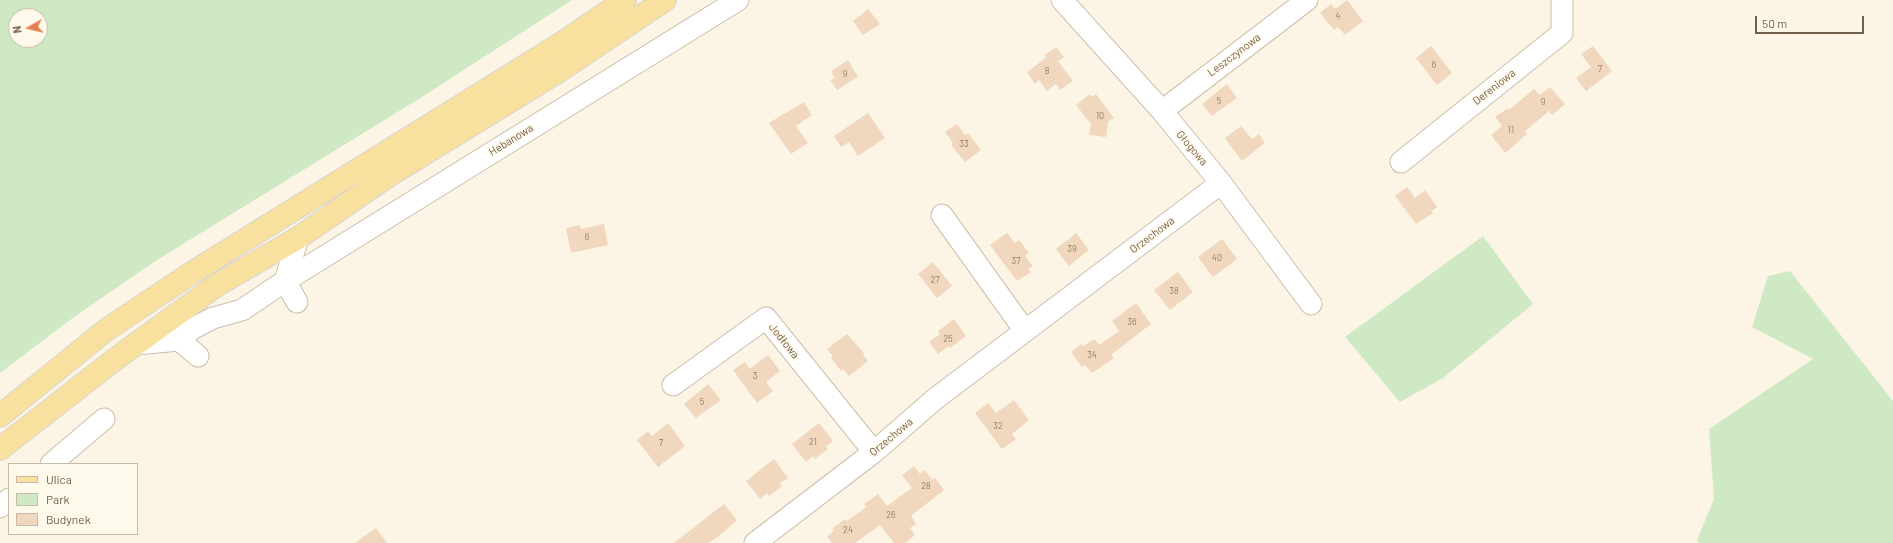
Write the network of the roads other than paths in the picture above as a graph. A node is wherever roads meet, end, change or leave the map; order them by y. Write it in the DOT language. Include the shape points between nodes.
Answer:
graph roads {
  1 [pos="625,0"];
  2 [pos="665,0"];
  3 [pos="738,0"];
  4 [pos="1062,0"];
  5 [pos="1307,0"];
  6 [pos="1562,0"];
  7 [pos="1162,111"];
  8 [pos="1401,162"];
  9 [pos="1221,183"];
  10 [pos="942,215"];
  11 [pos="298,238"];
  12 [pos="285,281"];
  13 [pos="297,302"];
  14 [pos="1311,304"];
  15 [pos="1025,331"];
  16 [pos="179,340"];
  17 [pos="136,344"];
  18 [pos="198,356"];
  19 [pos="673,385"];
  20 [pos="0,416"];
  21 [pos="104,419"];
  22 [pos="0,449"];
  23 [pos="874,452"];
  24 [pos="52,463"];
  25 [pos="8,500"];
  26 [pos="0,507"];
  27 [pos="755,543"];
  1 -- 20 [label="main road" via="562,43 190,274 106,330"];
  2 -- 11 [label="main road" via="559,71 385,178"];
  3 -- 12 [label="street, Hebanowa"];
  4 -- 7 [label="street, Głogowa"];
  5 -- 7 [label="street, Leszczynowa"];
  6 -- 8 [label="street, Dereniowa" via="1562,34"];
  7 -- 9 [label="street, Głogowa"];
  9 -- 14 [label="street, Głogowa"];
  9 -- 15 [label="street, Orzechowa"];
  10 -- 15 [label="street"];
  11 -- 12 [label="street"];
  11 -- 17 [label="main road" via="217,285"];
  12 -- 13 [label="street"];
  12 -- 16 [label="street, Hebanowa" via="242,310 213,318 192,329"];
  15 -- 23 [label="street, Orzechowa" via="935,399"];
  16 -- 17 [label="street"];
  16 -- 18 [label="street"];
  17 -- 22 [label="main road"];
  19 -- 23 [label="street, Jodłowa" via="766,318"];
  21 -- 24 [label="street"];
  23 -- 27 [label="street, Orzechowa"];
  25 -- 26 [label="street"];
}
